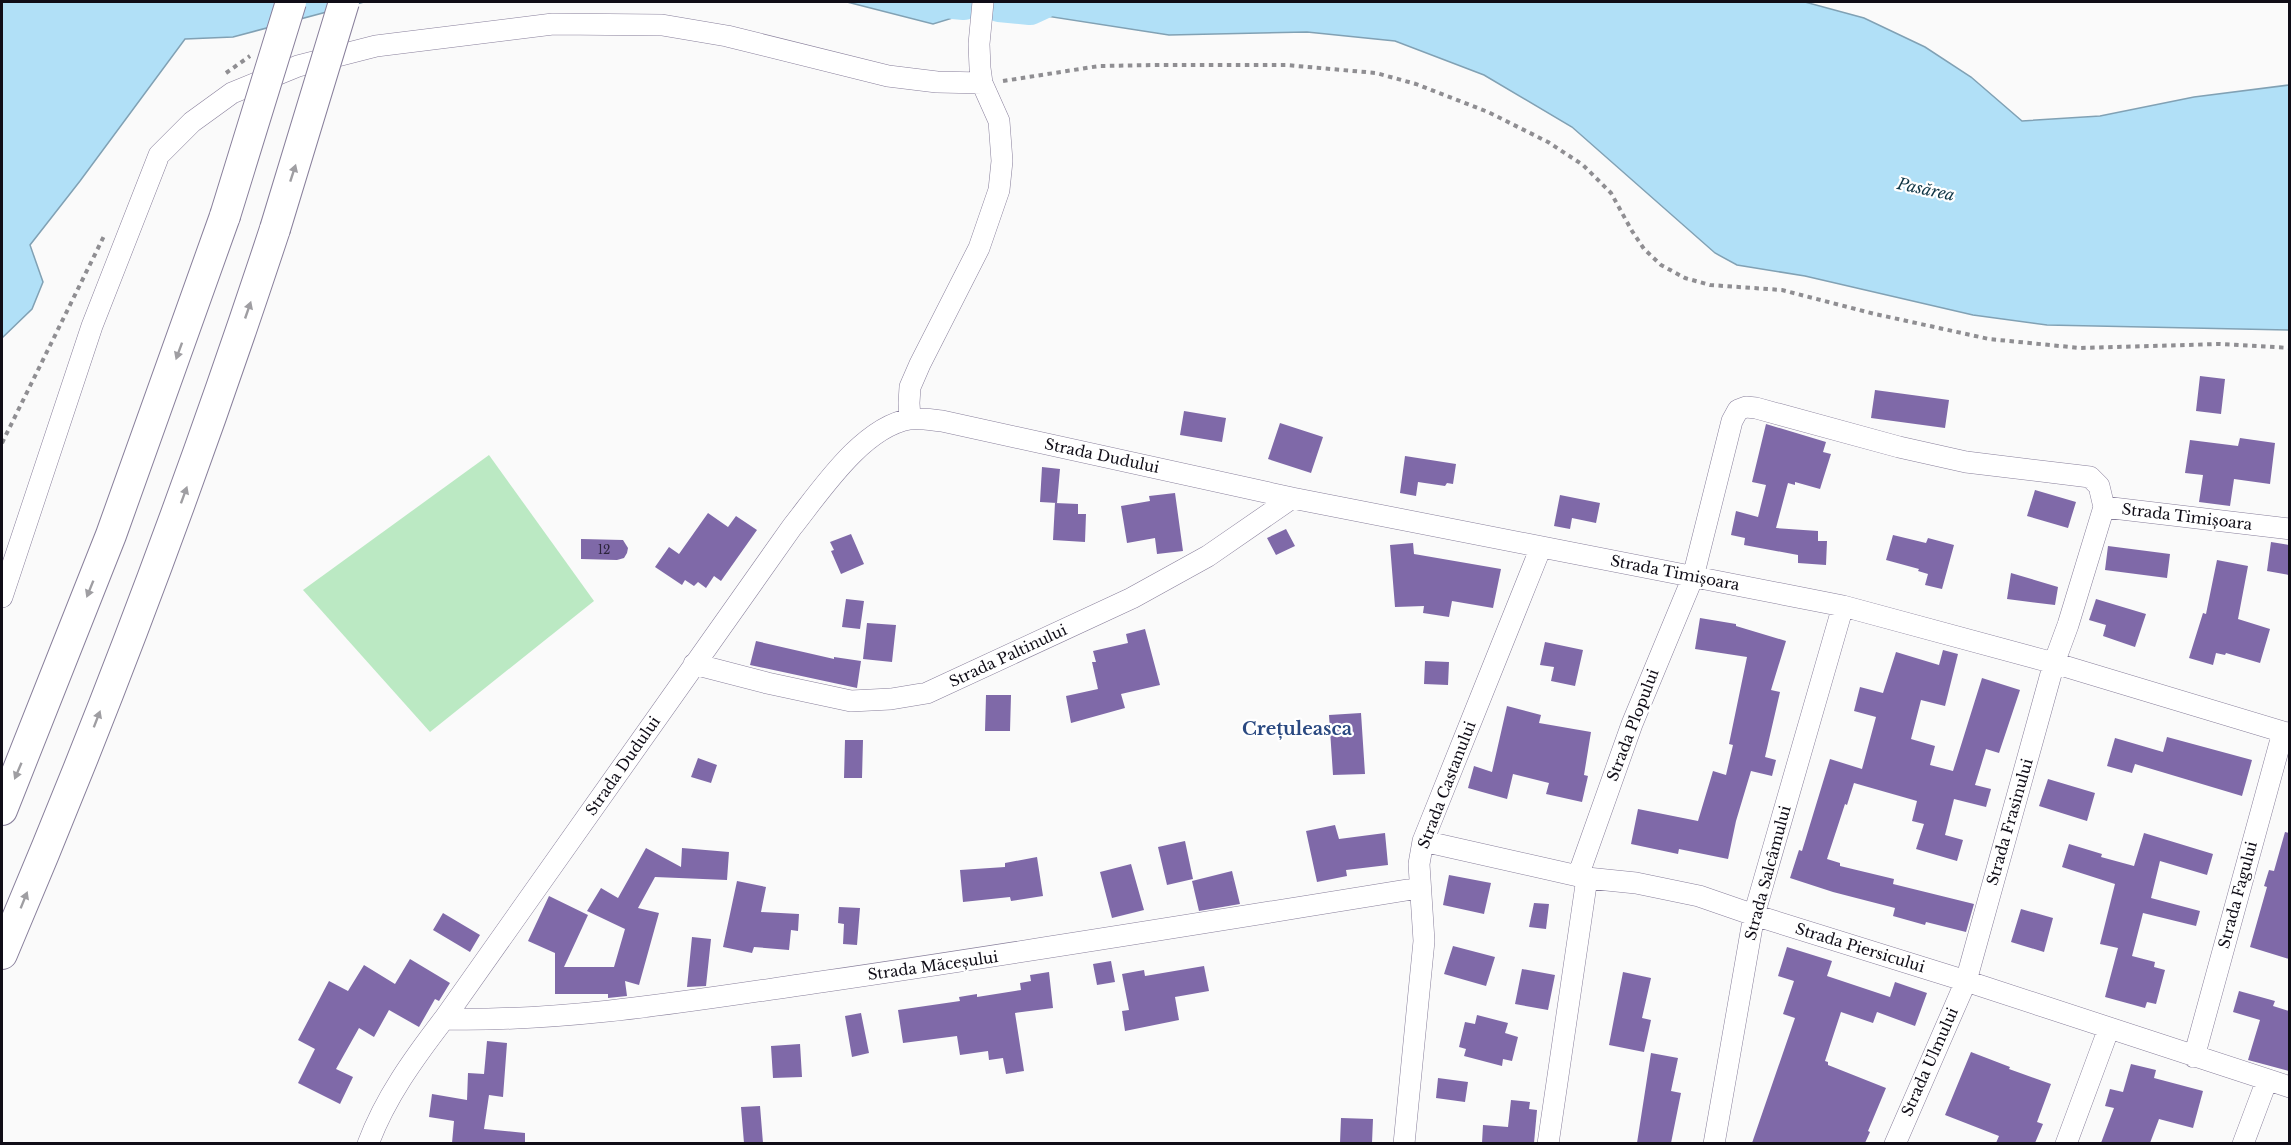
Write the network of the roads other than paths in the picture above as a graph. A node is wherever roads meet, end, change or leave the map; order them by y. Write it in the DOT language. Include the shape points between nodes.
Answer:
graph roads {
  1 [pos="291,2"];
  2 [pos="344,2"];
  3 [pos="983,2"];
  4 [pos="987,92"];
  5 [pos="910,419"];
  6 [pos="1293,498"];
  7 [pos="2104,507"];
  8 [pos="2289,530"];
  9 [pos="1541,547"];
  10 [pos="1693,577"];
  11 [pos="2,597"];
  12 [pos="1843,606"];
  13 [pos="2054,663"];
  14 [pos="694,664"];
  15 [pos="2286,733"];
  16 [pos="2,810"];
  17 [pos="1423,841"];
  18 [pos="1582,877"];
  19 [pos="1419,888"];
  20 [pos="1754,915"];
  21 [pos="2,954"];
  22 [pos="1966,981"];
  23 [pos="444,1019"];
  24 [pos="2109,1028"];
  25 [pos="2194,1057"];
  26 [pos="2267,1080"];
  27 [pos="2289,1087"];
  28 [pos="368,1143"];
  29 [pos="1404,1143"];
  30 [pos="1548,1143"];
  31 [pos="1714,1143"];
  32 [pos="1895,1143"];
  33 [pos="2066,1143"];
  34 [pos="2243,1143"];
  1 -- 16 [label="highway, one-way, bridge" via="225,216 115,524"];
  21 -- 2 [label="highway, one-way, bridge" via="164,550 209,425 275,229"];
  3 -- 4 [label="street" via="980,68"];
  4 -- 5 [label="street" via="999,122 999,190 979,248 910,387"];
  4 -- 11 [label="street" via="888,76 728,36 662,25 553,24 376,46 298,66 232,93 192,122 159,155 92,326"];
  5 -- 6 [label="street, Strada Dudului" via="942,421"];
  5 -- 14 [label="street, Strada Dudului" via="890,426 850,454 792,527"];
  6 -- 9 [label="street, Strada Timișoara"];
  6 -- 14 [label="street, Strada Paltinului" via="1208,556 1132,598 927,693 851,701"];
  7 -- 8 [label="street, Strada Timișoara"];
  7 -- 10 [label="street, Strada Plopului" via="2099,486 2090,477 1966,462 1746,407 1738,410 1732,421"];
  7 -- 13 [label="street, Strada Timișoara"];
  9 -- 10 [label="street, Strada Timișoara"];
  9 -- 17 [label="street, Strada Castanului"];
  10 -- 12 [label="street, Strada Timișoara"];
  10 -- 18 [label="street, Strada Plopului" via="1632,724"];
  12 -- 13 [label="street, Strada Timișoara"];
  12 -- 20 [label="street, Strada Salcâmului"];
  13 -- 15 [label="street, Strada Timișoara"];
  13 -- 22 [label="street, Strada Frasinului"];
  14 -- 23 [label="street, Strada Dudului"];
  15 -- 25 [label="street, Strada Fagului"];
  17 -- 18 [label="street, Strada Piersicului"];
  17 -- 19 [label="street, Strada Castanului"];
  18 -- 20 [label="street, Strada Piersicului" via="1699,896"];
  18 -- 30 [label="street, Strada Plopului"];
  19 -- 23 [label="street, Strada Măceșului" via="1039,951 681,1002 530,1017"];
  19 -- 29 [label="street, Strada Castanului" via="1424,941"];
  20 -- 22 [label="street, Strada Piersicului"];
  20 -- 31 [label="street, Strada Salcâmului"];
  22 -- 24 [label="street, Strada Piersicului"];
  22 -- 32 [label="street, Strada Ulmului"];
  23 -- 28 [label="street, Strada Dudului" via="412,1060"];
  24 -- 25 [label="street, Strada Piersicului"];
  24 -- 33 [label="street"];
  25 -- 26 [label="street, Strada Piersicului"];
  26 -- 27 [label="street, Strada Piersicului"];
  26 -- 34 [label="street"];
}
